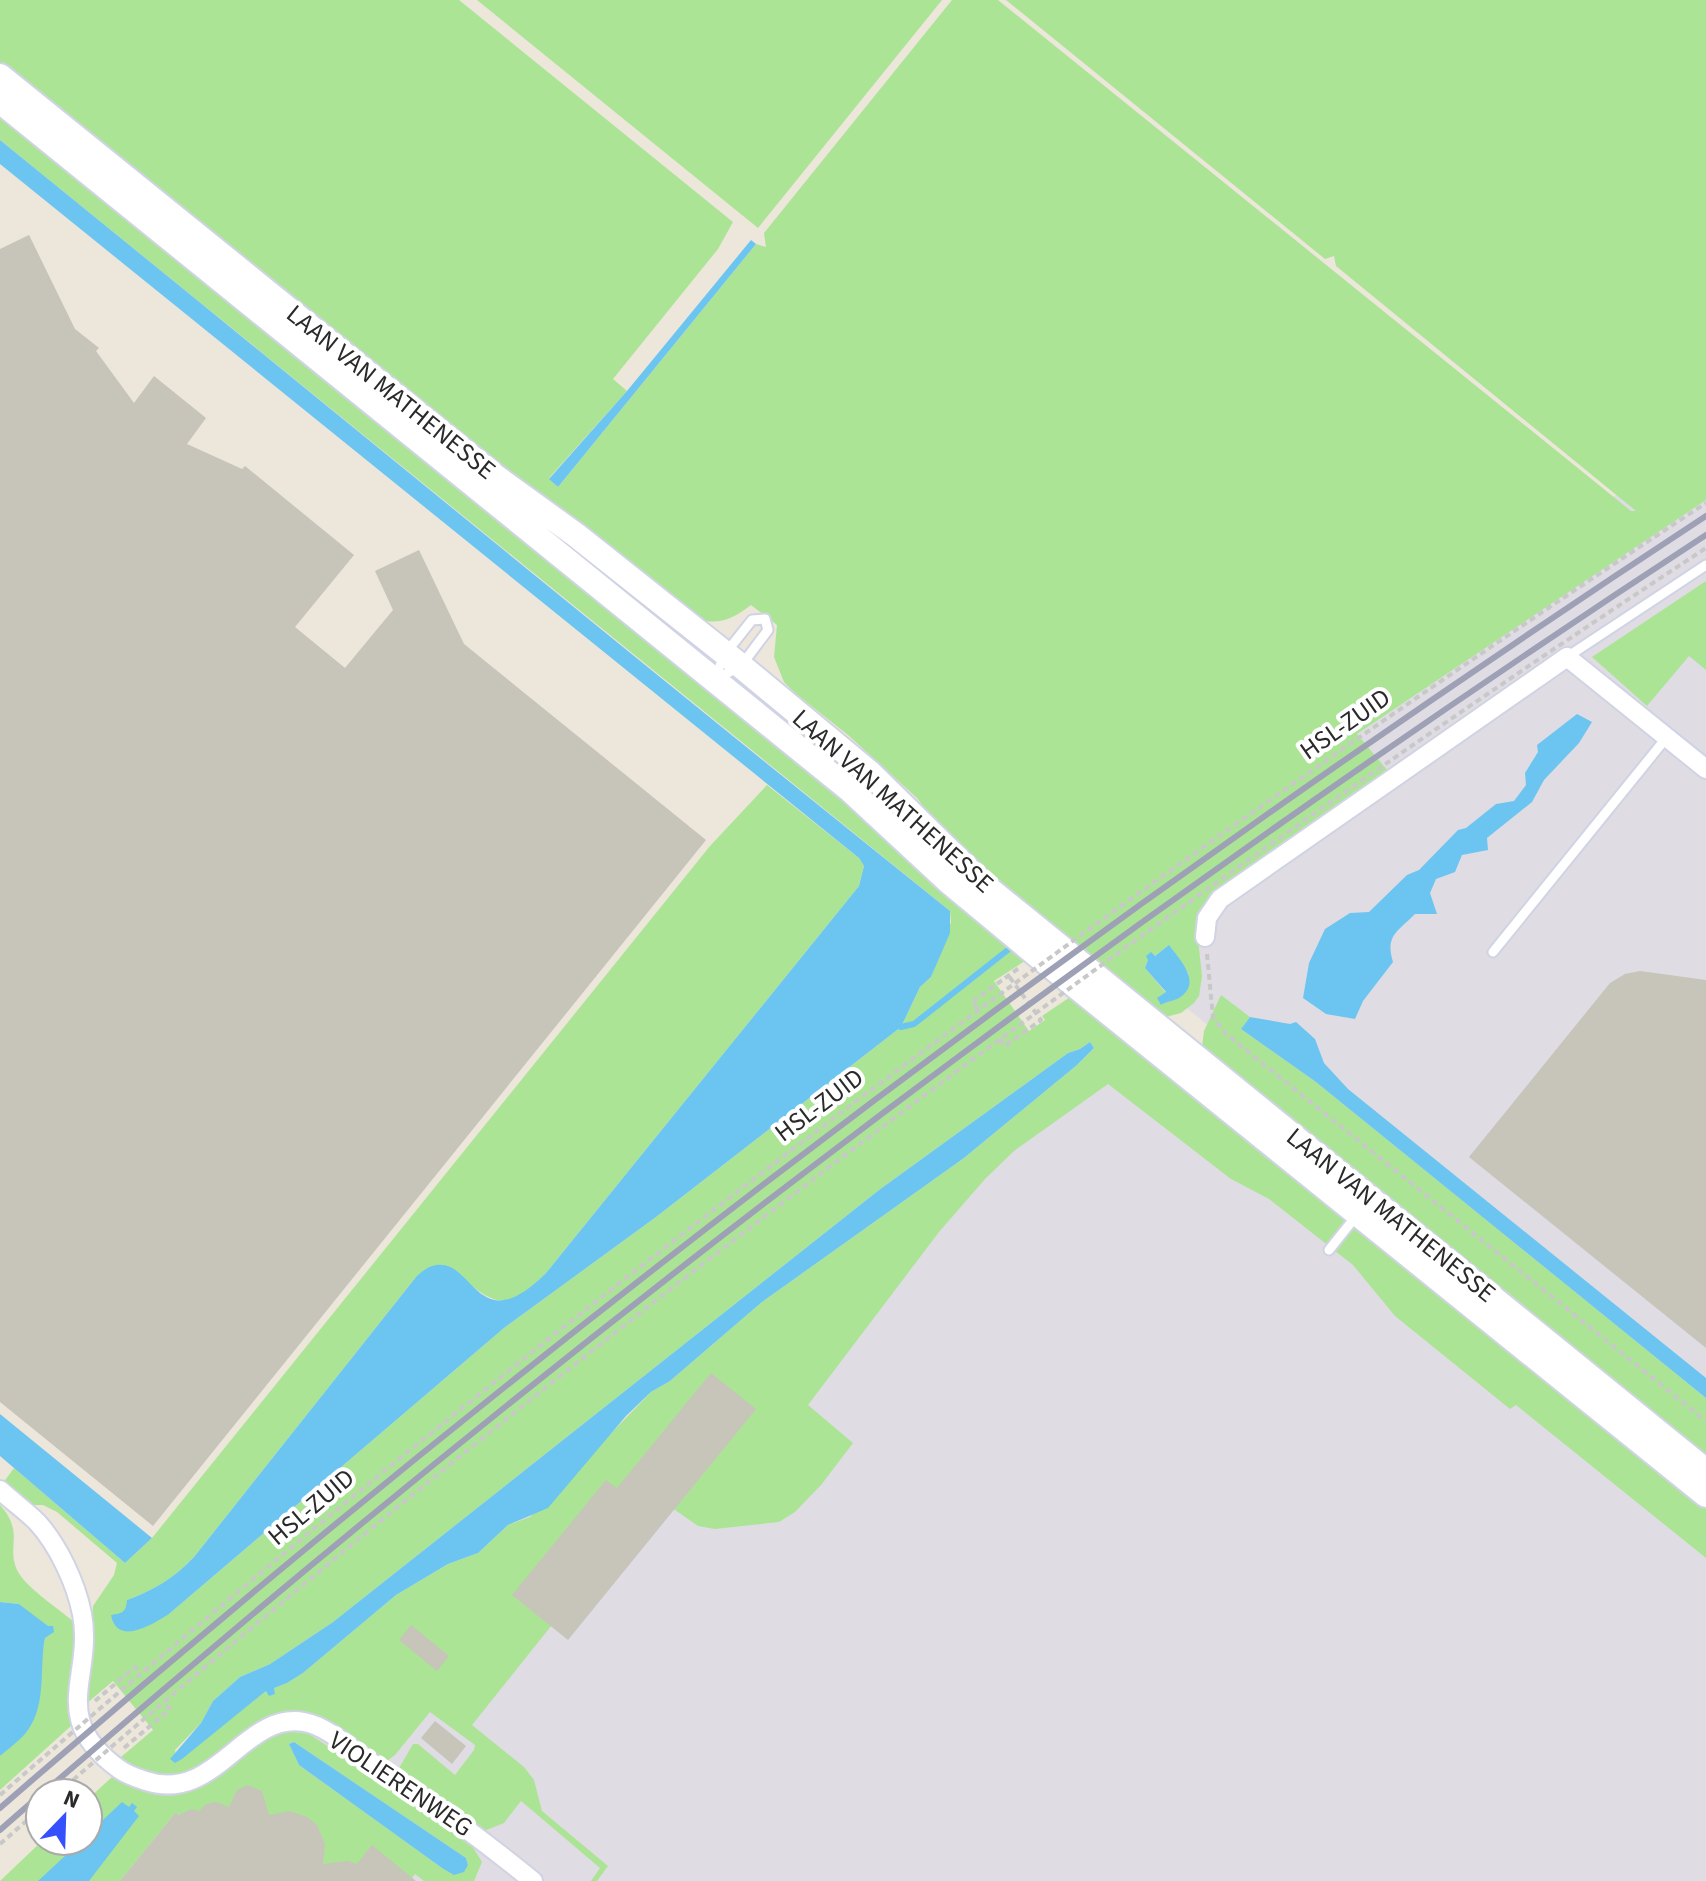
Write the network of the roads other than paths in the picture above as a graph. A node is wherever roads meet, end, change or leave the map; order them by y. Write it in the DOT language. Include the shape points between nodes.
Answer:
graph roads {
  1 [pos="0,76"];
  2 [pos="0,101"];
  3 [pos="1706,565"];
  4 [pos="1567,657"];
  5 [pos="733,660"];
  6 [pos="714,680"];
  7 [pos="1667,737"];
  8 [pos="1706,769"];
  9 [pos="1205,937"];
  10 [pos="1493,952"];
  11 [pos="1365,1206"];
  12 [pos="1329,1250"];
  13 [pos="1706,1471"];
  14 [pos="0,1490"];
  15 [pos="1706,1495"];
  16 [pos="533,1881"];
  1 -- 5 [label="street, LAAN VAN MATHENESSE" via="496,477"];
  2 -- 6 [label="street, LAAN VAN MATHENESSE"];
  3 -- 4 [label="lane"];
  4 -- 7 [label="street"];
  4 -- 9 [label="street" via="1220,899 1207,918"];
  5 -- 5 [label="lane" via="768,630 765,619 752,620"];
  5 -- 6 [label="lane"];
  5 -- 6 [label="lane"];
  5 -- 11 [label="street, LAAN VAN MATHENESSE" via="870,773 984,885"];
  6 -- 11 [label="street, LAAN VAN MATHENESSE" via="850,790 986,911"];
  7 -- 8 [label="street"];
  7 -- 10 [label="lane"];
  11 -- 12 [label="lane"];
  11 -- 13 [label="street, LAAN VAN MATHENESSE"];
  11 -- 15 [label="street, LAAN VAN MATHENESSE"];
  14 -- 16 [label="street, VIOLIERENWEG" via="36,1521 70,1578 84,1632 78,1714 92,1742 121,1771 166,1786 184,1783 217,1767 270,1727 304,1722 405,1785"];
}
